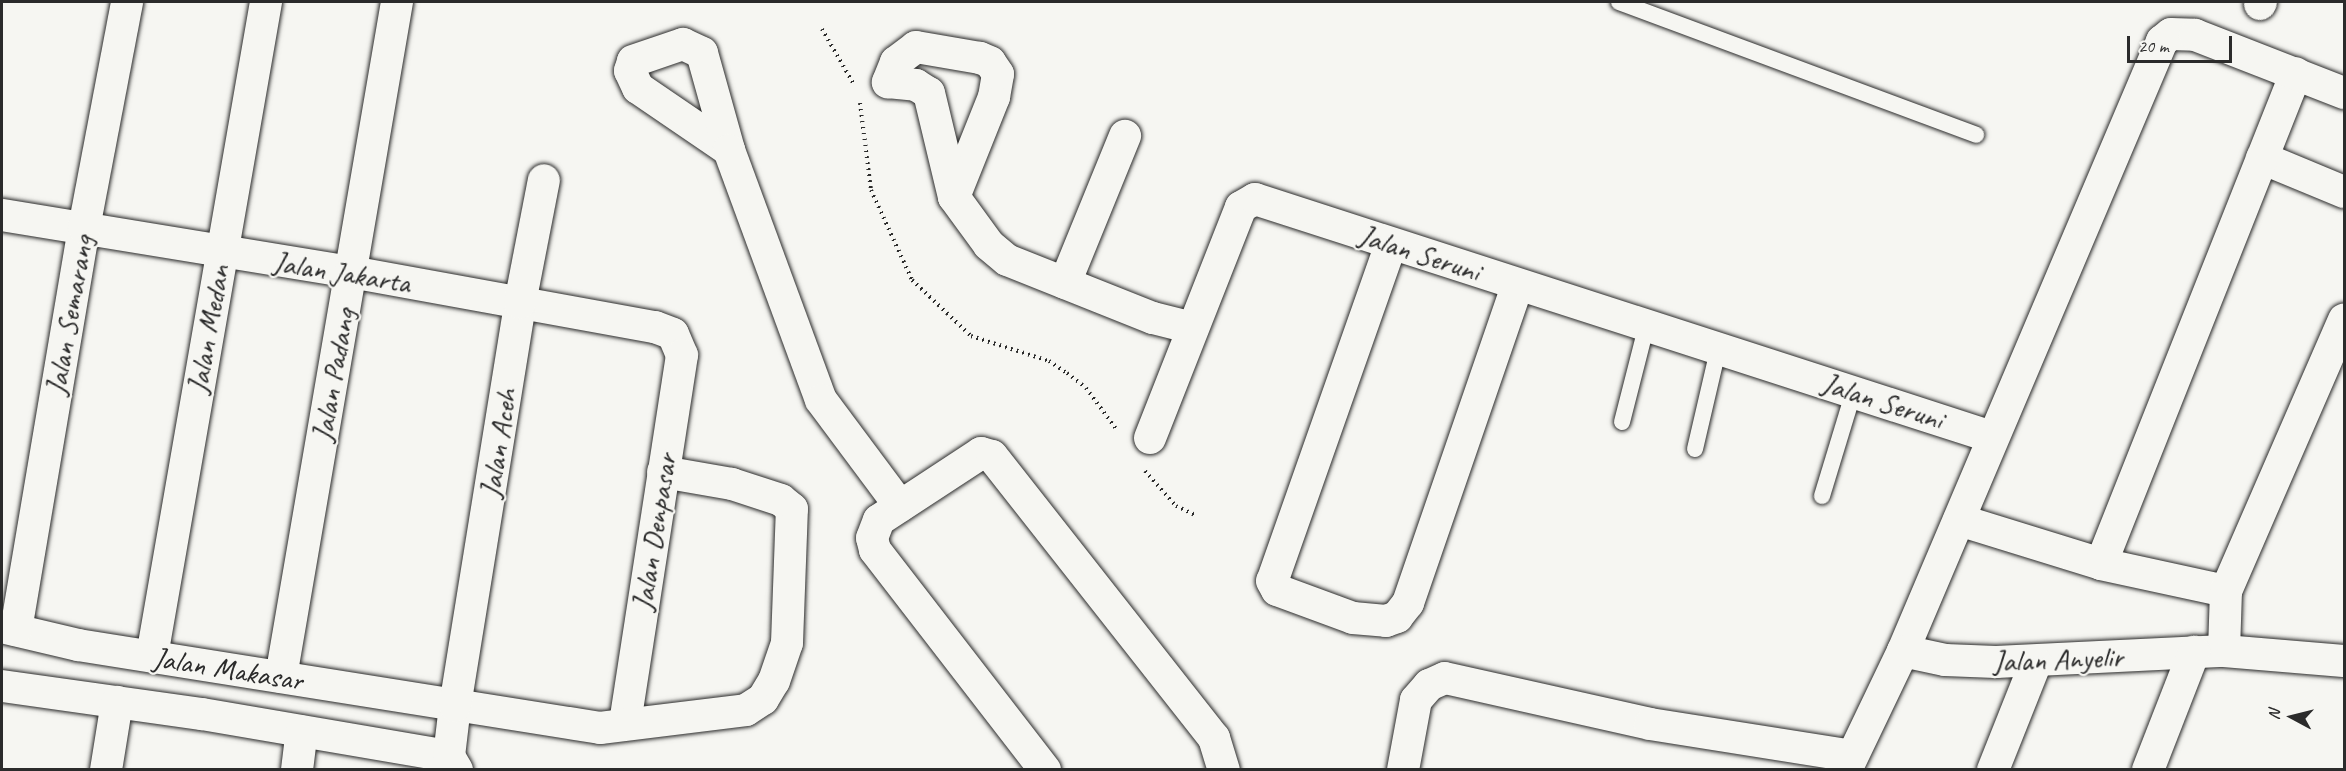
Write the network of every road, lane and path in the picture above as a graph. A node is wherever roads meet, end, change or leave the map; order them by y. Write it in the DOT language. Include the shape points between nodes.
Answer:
graph roads {
  1 [pos="127,2"];
  2 [pos="266,2"];
  3 [pos="398,2"];
  4 [pos="1619,2"];
  5 [pos="822,29"];
  6 [pos="2296,73"];
  7 [pos="854,85"];
  8 [pos="2344,93"];
  9 [pos="860,94"];
  10 [pos="1976,135"];
  11 [pos="1125,136"];
  12 [pos="729,150"];
  13 [pos="2262,158"];
  14 [pos="544,180"];
  15 [pos="2344,192"];
  16 [pos="954,197"];
  17 [pos="2,215"];
  18 [pos="84,228"];
  19 [pos="1390,244"];
  20 [pos="221,253"];
  21 [pos="351,272"];
  22 [pos="1065,283"];
  23 [pos="1517,286"];
  24 [pos="520,303"];
  25 [pos="2344,320"];
  26 [pos="1647,324"];
  27 [pos="1194,327"];
  28 [pos="679,341"];
  29 [pos="1718,350"];
  30 [pos="1854,391"];
  31 [pos="1623,422"];
  32 [pos="1992,437"];
  33 [pos="1138,447"];
  34 [pos="1695,449"];
  35 [pos="663,472"];
  36 [pos="1822,496"];
  37 [pos="900,506"];
  38 [pos="1195,515"];
  39 [pos="1959,520"];
  40 [pos="2101,564"];
  41 [pos="2218,627"];
  42 [pos="9,628"];
  43 [pos="1907,641"];
  44 [pos="152,656"];
  45 [pos="2344,661"];
  46 [pos="2036,663"];
  47 [pos="281,677"];
  48 [pos="2,686"];
  49 [pos="117,702"];
  50 [pos="455,706"];
  51 [pos="626,724"];
  52 [pos="302,731"];
  53 [pos="453,763"];
  54 [pos="1849,763"];
  55 [pos="105,770"];
  56 [pos="297,770"];
  57 [pos="1045,770"];
  58 [pos="1224,770"];
  59 [pos="1402,770"];
  60 [pos="1993,770"];
  61 [pos="2148,770"];
  1 -- 18 [label="street, Jalan Semarang"];
  2 -- 20 [label="street, Jalan Medan"];
  3 -- 21 [label="street, Jalan Padang"];
  4 -- 10 [label="lane"];
  5 -- 7 [label="path"];
  6 -- 8 [label="street"];
  6 -- 13 [label="street"];
  6 -- 32 [label="street" via="2195,35 2171,34 2162,40"];
  9 -- 33 [label="path" via="871,190 912,279 971,336 1049,361 1067,373 1086,388"];
  11 -- 22 [label="street"];
  12 -- 37 [label="street" via="821,400"];
  13 -- 15 [label="street"];
  13 -- 40 [label="street"];
  14 -- 24 [label="street, Jalan Aceh"];
  16 -- 16 [label="street" via="929,93 916,85 888,82 896,62 916,47 971,55 997,68 994,97"];
  16 -- 22 [label="street" via="971,224 1007,260"];
  17 -- 18 [label="street, Jalan Jakarta"];
  18 -- 20 [label="street, Jalan Jakarta"];
  18 -- 42 [label="street, Jalan Semarang"];
  19 -- 23 [label="street, Jalan Seruni"];
  19 -- 23 [label="street" via="1272,581 1277,590 1353,618 1386,621 1397,617 1408,603"];
  19 -- 27 [label="street, Jalan Seruni" via="1255,199 1248,201 1241,207"];
  20 -- 21 [label="street, Jalan Jakarta"];
  20 -- 44 [label="street, Jalan Medan"];
  21 -- 24 [label="street, Jalan Jakarta"];
  21 -- 47 [label="street, Jalan Padang"];
  22 -- 27 [label="street" via="1153,318"];
  23 -- 26 [label="street, Jalan Seruni"];
  24 -- 28 [label="street, Jalan Jakarta" via="655,327"];
  24 -- 50 [label="street, Jalan Aceh"];
  25 -- 41 [label="street"];
  26 -- 29 [label="street, Jalan Seruni"];
  26 -- 31 [label="lane"];
  27 -- 33 [label="street"];
  28 -- 35 [label="street, Jalan Denpasar" via="682,355"];
  29 -- 30 [label="street, Jalan Seruni"];
  29 -- 34 [label="lane"];
  30 -- 32 [label="street, Jalan Seruni"];
  30 -- 36 [label="lane"];
  32 -- 39 [label="street"];
  33 -- 38 [label="path" via="1169,500"];
  35 -- 51 [label="street, Jalan Denpasar"];
  35 -- 51 [label="street, Jalan Makasar" via="732,484 789,504 794,523 787,643 774,681 763,699 746,710"];
  37 -- 57 [label="street" via="876,525 872,538 876,550"];
  37 -- 58 [label="street" via="971,457 981,453 992,456 1214,738"];
  39 -- 40 [label="street"];
  39 -- 43 [label="street" via="1923,596"];
  40 -- 41 [label="street"];
  41 -- 45 [label="street, Jalan Anyelir"];
  41 -- 46 [label="street, Jalan Anyelir"];
  41 -- 61 [label="street"];
  42 -- 44 [label="street, Jalan Makasar"];
  43 -- 46 [label="street, Jalan Anyelir" via="1945,660"];
  43 -- 54 [label="street"];
  44 -- 47 [label="street, Jalan Makasar"];
  46 -- 60 [label="street"];
  47 -- 50 [label="street, Jalan Makasar"];
  48 -- 49 [label="street, Jalan Makasar"];
  49 -- 52 [label="street, Jalan Makasar"];
  49 -- 55 [label="street"];
  50 -- 51 [label="street, Jalan Makasar" via="600,728"];
  50 -- 53 [label="street, Jalan Makasar"];
  52 -- 53 [label="street, Jalan Makasar"];
  52 -- 56 [label="street"];
  54 -- 59 [label="street" via="1445,678 1428,685 1416,700"];
}
